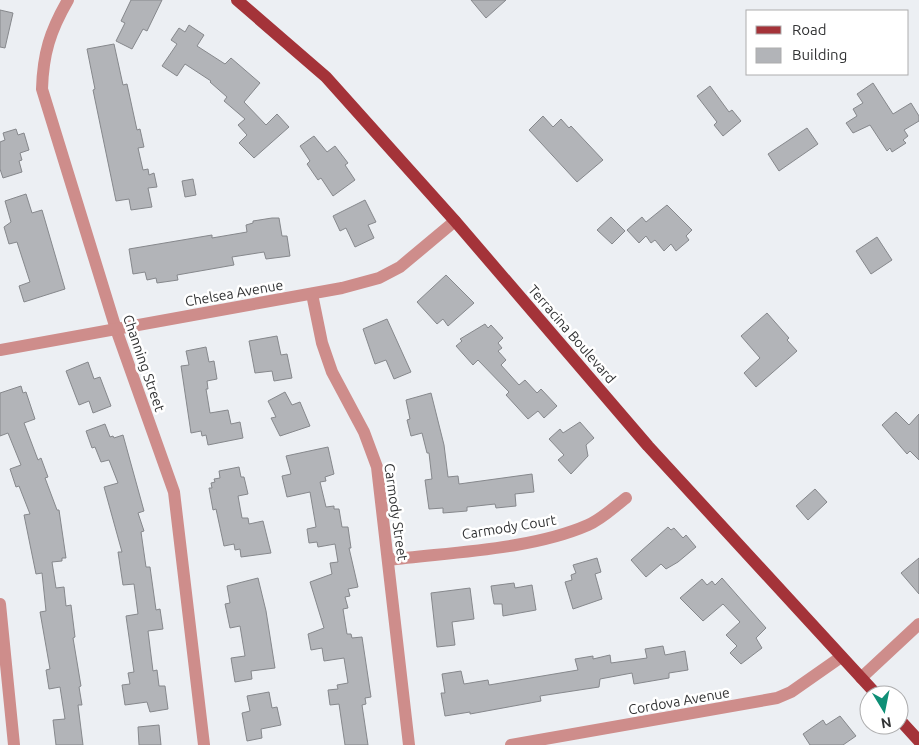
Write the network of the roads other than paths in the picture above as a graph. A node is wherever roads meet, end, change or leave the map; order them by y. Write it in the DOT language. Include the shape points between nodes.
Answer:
graph roads {
  1 [pos="68,0"];
  2 [pos="237,0"];
  3 [pos="455,221"];
  4 [pos="312,294"];
  5 [pos="116,329"];
  6 [pos="0,350"];
  7 [pos="626,498"];
  8 [pos="388,560"];
  9 [pos="0,604"];
  10 [pos="919,624"];
  11 [pos="841,656"];
  12 [pos="861,678"];
  13 [pos="868,685"];
  14 [pos="909,730"];
  15 [pos="589,732"];
  16 [pos="919,741"];
  17 [pos="14,745"];
  18 [pos="204,745"];
  19 [pos="409,745"];
  20 [pos="511,745"];
  21 [pos="591,745"];
  1 -- 5 [label="street, Channing Street" via="58,16 43,58 42,89"];
  2 -- 3 [label="main road, Terracina Boulevard" via="326,77"];
  3 -- 4 [label="street, Chelsea Avenue" via="393,270 360,283"];
  3 -- 11 [label="main road, Terracina Boulevard" via="648,446"];
  4 -- 5 [label="street, Chelsea Avenue"];
  4 -- 8 [label="street, Carmody Street" via="332,372 364,432 377,467"];
  5 -- 6 [label="street, Chelsea Avenue"];
  5 -- 18 [label="street, Channing Street" via="177,507"];
  7 -- 8 [label="street, Carmody Court" via="591,524 566,533 529,542"];
  8 -- 19 [label="street, Carmody Street"];
  9 -- 17 [label="street"];
  10 -- 12 [label="street"];
  11 -- 12 [label="main road, Terracina Boulevard"];
  11 -- 15 [label="street, Cordova Avenue" via="791,692 777,698"];
  12 -- 13 [label="main road, Terracina Boulevard"];
  14 -- 16 [label="main road"];
  15 -- 20 [label="street, Cordova Avenue"];
  15 -- 21 [label="street"];
}
